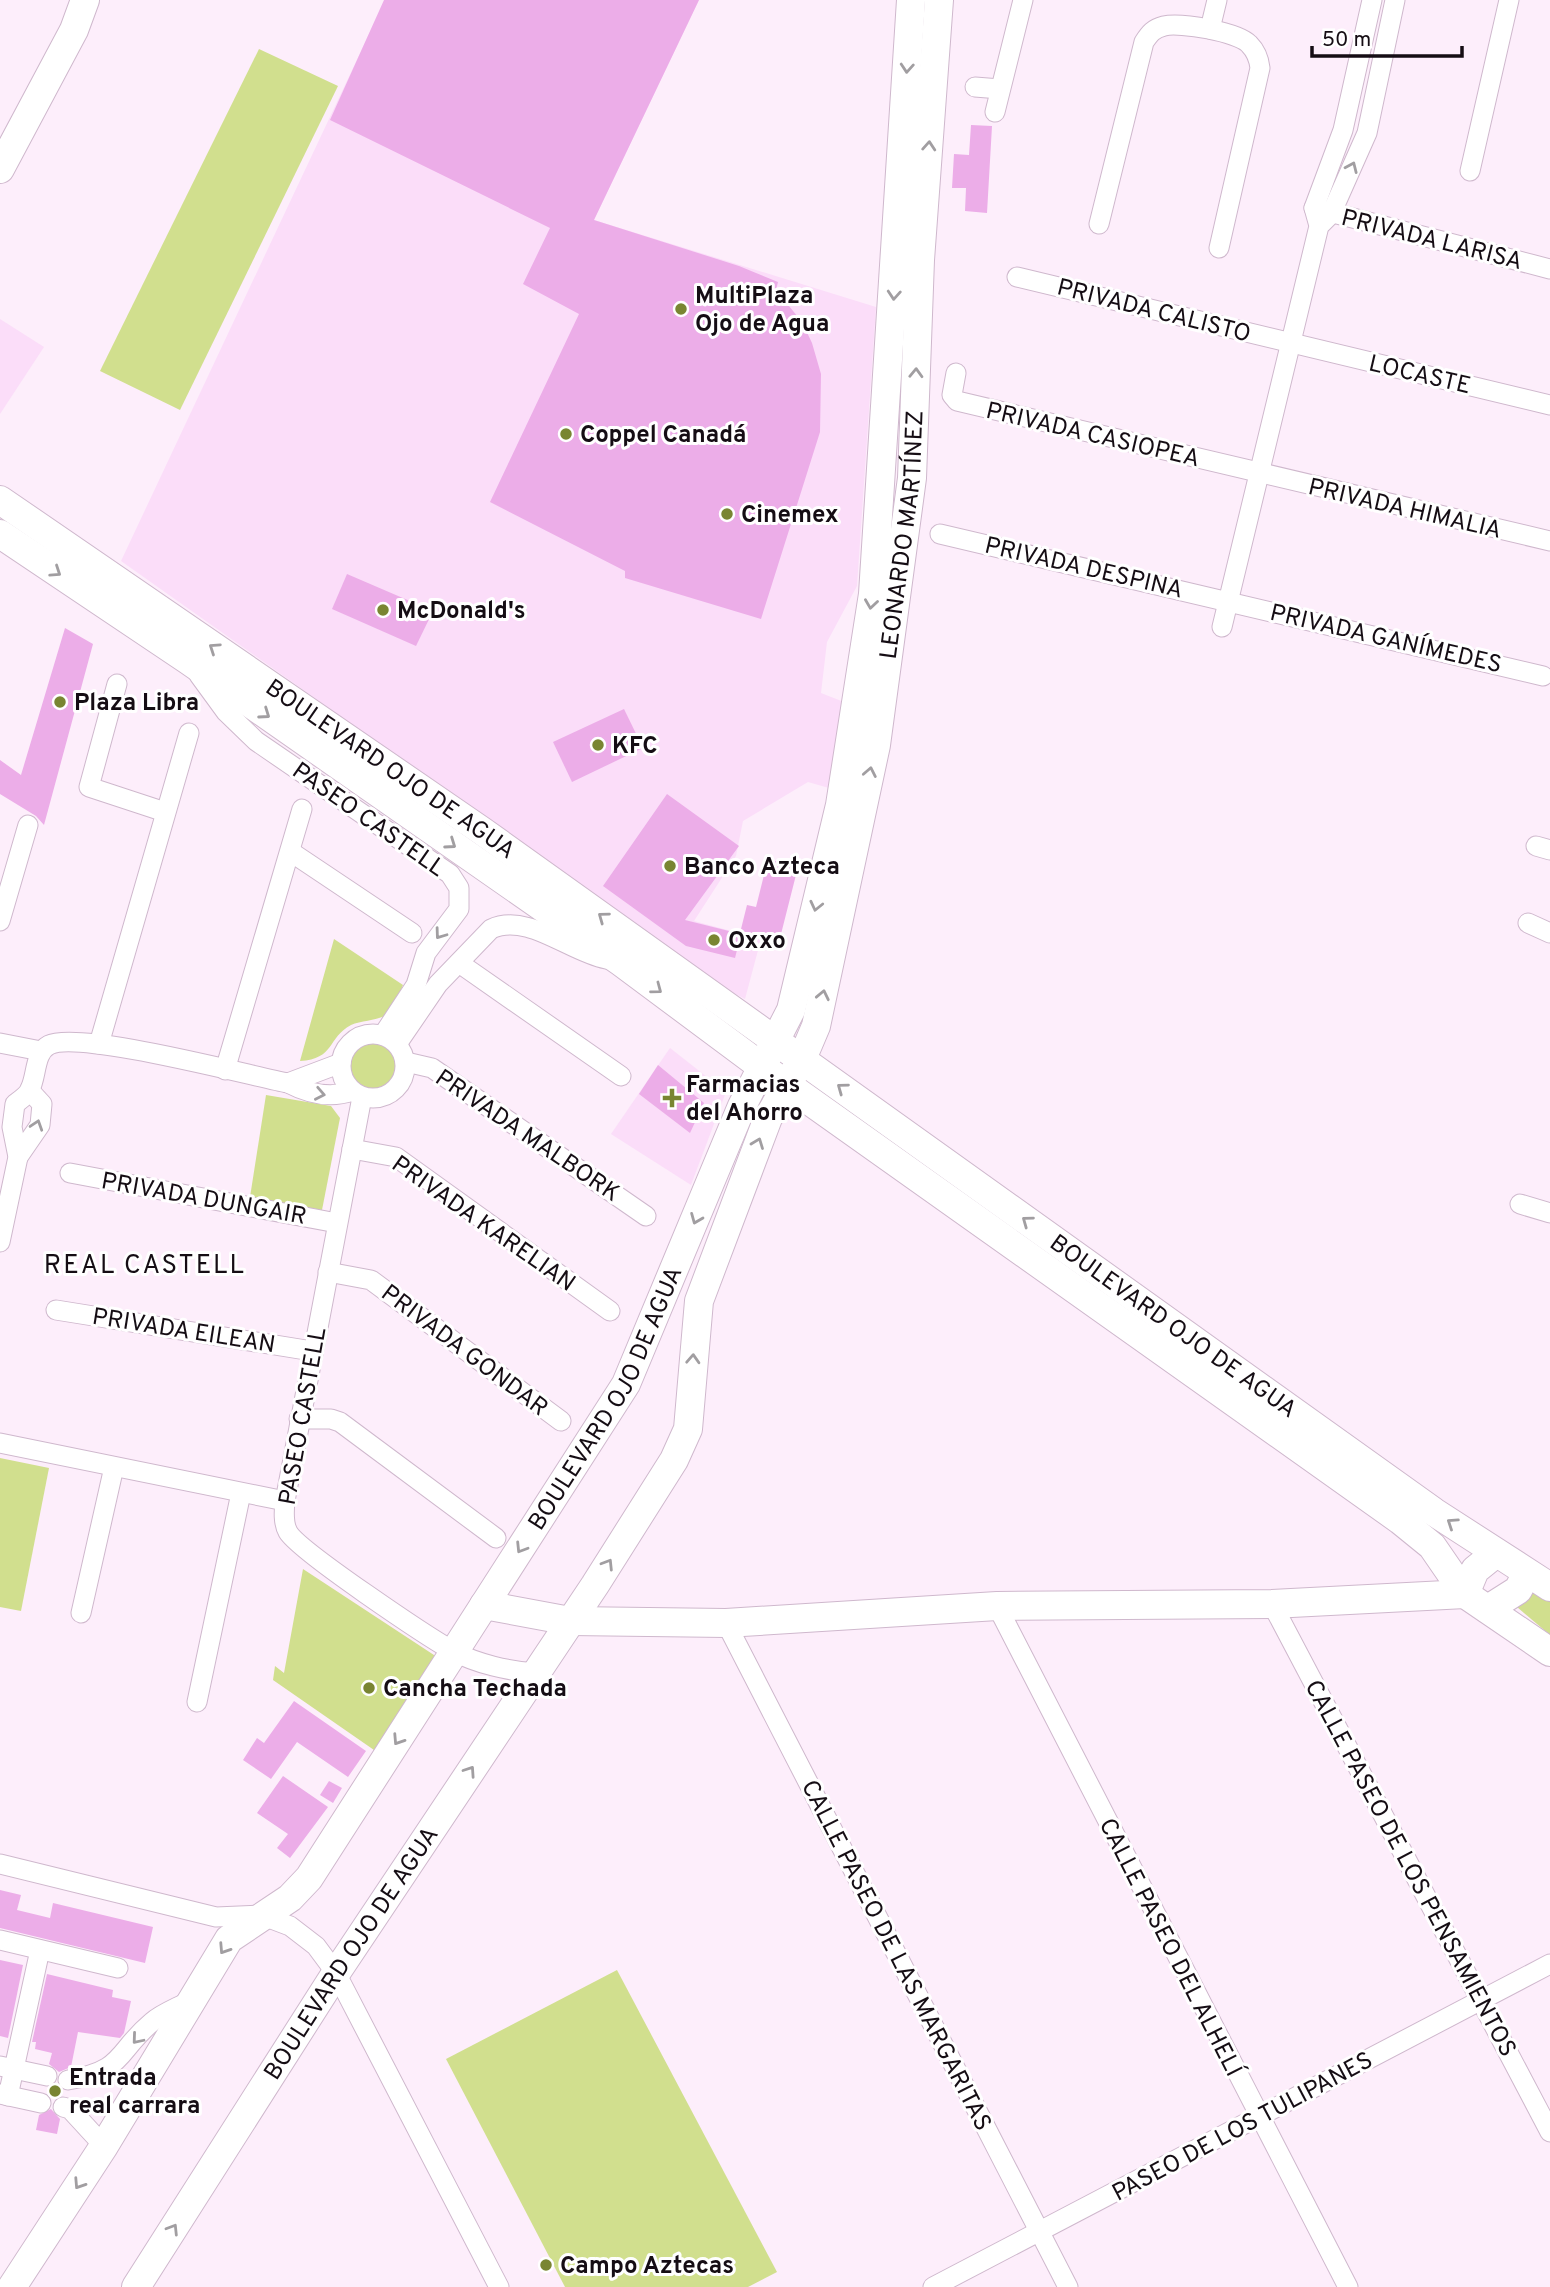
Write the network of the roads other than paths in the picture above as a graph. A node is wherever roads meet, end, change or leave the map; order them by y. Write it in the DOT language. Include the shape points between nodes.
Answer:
graph roads {
  1 [pos="85,0"];
  2 [pos="911,0"];
  3 [pos="939,0"];
  4 [pos="1023,0"];
  5 [pos="1217,0"];
  6 [pos="1372,0"];
  7 [pos="1395,0"];
  8 [pos="1509,0"];
  9 [pos="1210,29"];
  10 [pos="975,88"];
  11 [pos="1000,89"];
  12 [pos="995,112"];
  13 [pos="0,169"];
  14 [pos="1470,171"];
  15 [pos="1321,216"];
  16 [pos="1099,223"];
  17 [pos="1219,248"];
  18 [pos="908,260"];
  19 [pos="1550,269"];
  20 [pos="1017,277"];
  21 [pos="1290,343"];
  22 [pos="956,373"];
  23 [pos="1550,405"];
  24 [pos="1259,474"];
  25 [pos="0,499"];
  26 [pos="0,534"];
  27 [pos="940,534"];
  28 [pos="1550,541"];
  29 [pos="1228,601"];
  30 [pos="1222,627"];
  31 [pos="890,645"];
  32 [pos="188,660"];
  33 [pos="862,671"];
  34 [pos="1543,676"];
  35 [pos="117,684"];
  36 [pos="880,713"];
  37 [pos="189,733"];
  38 [pos="302,809"];
  39 [pos="165,812"];
  40 [pos="28,825"];
  41 [pos="290,852"];
  42 [pos="0,921"];
  43 [pos="1528,923"];
  44 [pos="412,933"];
  45 [pos="1550,933"];
  46 [pos="621,962"];
  47 [pos="459,963"];
  48 [pos="390,1040"];
  49 [pos="778,1042"];
  50 [pos="0,1043"];
  51 [pos="99,1044"];
  52 [pos="41,1051"];
  53 [pos="341,1062"];
  54 [pos="406,1062"];
  55 [pos="762,1067"];
  56 [pos="225,1070"];
  57 [pos="794,1071"];
  58 [pos="621,1076"];
  59 [pos="288,1083"];
  60 [pos="30,1091"];
  61 [pos="357,1094"];
  62 [pos="352,1150"];
  63 [pos="9,1156"];
  64 [pos="70,1173"];
  65 [pos="1520,1203"];
  66 [pos="1550,1213"];
  67 [pos="646,1216"];
  68 [pos="337,1223"];
  69 [pos="0,1242"];
  70 [pos="328,1272"];
  71 [pos="56,1310"];
  72 [pos="610,1311"];
  73 [pos="312,1351"];
  74 [pos="299,1419"];
  75 [pos="561,1421"];
  76 [pos="0,1443"];
  77 [pos="114,1467"];
  78 [pos="241,1493"];
  79 [pos="285,1501"];
  80 [pos="496,1538"];
  81 [pos="1496,1553"];
  82 [pos="1539,1580"];
  83 [pos="1477,1601"];
  84 [pos="1272,1604"];
  85 [pos="484,1605"];
  86 [pos="997,1606"];
  87 [pos="81,1613"];
  88 [pos="570,1621"];
  89 [pos="726,1623"];
  90 [pos="455,1652"];
  91 [pos="1550,1652"];
  92 [pos="536,1673"];
  93 [pos="197,1702"];
  94 [pos="0,1864"];
  95 [pos="261,1915"];
  96 [pos="0,1940"];
  97 [pos="40,1950"];
  98 [pos="1550,1964"];
  99 [pos="118,1968"];
  100 [pos="336,1973"];
  101 [pos="192,1999"];
  102 [pos="1479,2001"];
  103 [pos="7,2068"];
  104 [pos="47,2076"];
  105 [pos="4,2095"];
  106 [pos="41,2103"];
  107 [pos="1259,2118"];
  108 [pos="1550,2132"];
  109 [pos="104,2146"];
  110 [pos="1039,2232"];
  111 [pos="12,2287"];
  112 [pos="136,2287"];
  113 [pos="499,2287"];
  114 [pos="933,2287"];
  115 [pos="1068,2287"];
  116 [pos="1348,2287"];
  1 -- 13 [label="main road" via="74,30"];
  2 -- 18 [label="main road, LEONARDO MARTÍNEZ, one-way"];
  18 -- 3 [label="main road, LEONARDO MARTÍNEZ, one-way"];
  4 -- 11 [label="street"];
  5 -- 9 [label="street"];
  6 -- 15 [label="street"];
  15 -- 7 [label="street, one-way" via="1367,133"];
  8 -- 14 [label="street"];
  9 -- 16 [label="street" via="1167,25 1151,31 1144,42"];
  9 -- 17 [label="street" via="1247,41 1260,68"];
  10 -- 11 [label="street"];
  11 -- 12 [label="street"];
  15 -- 19 [label="street, PRIVADA LARISA"];
  15 -- 21 [label="street"];
  31 -- 18 [label="main road, LEONARDO MARTÍNEZ, one-way" via="912,478"];
  18 -- 33 [label="main road, LEONARDO MARTÍNEZ, one-way"];
  20 -- 21 [label="street, PRIVADA CALISTO"];
  21 -- 23 [label="street, LOCASTE"];
  21 -- 24 [label="street"];
  22 -- 24 [label="street, PRIVADA CASIOPEA" via="952,395 957,401"];
  24 -- 28 [label="street, PRIVADA HIMALIA"];
  24 -- 29 [label="street"];
  49 -- 25 [label="main road, BOULEVARD OJO DE AGUA, one-way" via="482,831"];
  26 -- 32 [label="main road, BOULEVARD OJO DE AGUA, one-way"];
  27 -- 29 [label="street, PRIVADA DESPINA"];
  29 -- 30 [label="street"];
  29 -- 34 [label="street, PRIVADA GANÍMEDES"];
  31 -- 33 [label="main road"];
  31 -- 36 [label="main road, LEONARDO MARTÍNEZ"];
  32 -- 46 [label="main road, BOULEVARD OJO DE AGUA, one-way"];
  32 -- 48 [label="street, PASEO CASTELL, one-way" via="226,712 256,741 450,874 459,888 459,909 426,953"];
  33 -- 36 [label="main road"];
  33 -- 49 [label="main road, LEONARDO MARTÍNEZ, one-way" via="840,805 791,1010"];
  35 -- 39 [label="street" via="89,787"];
  57 -- 36 [label="main road, LEONARDO MARTÍNEZ, one-way" via="816,1026"];
  37 -- 39 [label="street"];
  38 -- 41 [label="street"];
  39 -- 51 [label="street"];
  40 -- 42 [label="street"];
  41 -- 44 [label="street"];
  41 -- 56 [label="street"];
  43 -- 45 [label="street"];
  46 -- 47 [label="street" via="590,956 526,927 502,924 491,929"];
  46 -- 55 [label="main road, BOULEVARD OJO DE AGUA, one-way"];
  47 -- 48 [label="street"];
  47 -- 58 [label="street"];
  48 -- 53 [label="street" via="373,1034 353,1041"];
  48 -- 54 [label="street"];
  49 -- 55 [label="main road, BOULEVARD OJO DE AGUA"];
  49 -- 57 [label="main road, BOULEVARD OJO DE AGUA"];
  50 -- 52 [label="street"];
  51 -- 52 [label="street" via="65,1041"];
  51 -- 56 [label="street"];
  52 -- 60 [label="street"];
  53 -- 59 [label="street"];
  53 -- 61 [label="street" via="342,1073"];
  54 -- 61 [label="street" via="401,1084 394,1092 384,1097"];
  54 -- 67 [label="street, PRIVADA MALBORK" via="432,1068"];
  55 -- 57 [label="main road, BOULEVARD OJO DE AGUA"];
  55 -- 85 [label="main road, BOULEVARD OJO DE AGUA, one-way" via="626,1384"];
  56 -- 59 [label="street"];
  81 -- 57 [label="main road, BOULEVARD OJO DE AGUA, one-way"];
  57 -- 83 [label="main road, BOULEVARD OJO DE AGUA" via="1400,1520 1432,1546"];
  88 -- 57 [label="main road, BOULEVARD OJO DE AGUA, one-way" via="674,1460 688,1429 699,1301 768,1118"];
  59 -- 61 [label="street, one-way" via="328,1096"];
  60 -- 63 [label="street" via="15,1104"];
  63 -- 60 [label="street, one-way" via="40,1125 42,1104"];
  61 -- 62 [label="street, PASEO CASTELL"];
  62 -- 68 [label="street, PASEO CASTELL"];
  62 -- 72 [label="street, PRIVADA KARELIAN" via="396,1157"];
  63 -- 69 [label="street"];
  64 -- 68 [label="street, PRIVADA DUNGAIR"];
  65 -- 66 [label="street"];
  68 -- 70 [label="street, PASEO CASTELL"];
  70 -- 73 [label="street, PASEO CASTELL"];
  70 -- 75 [label="street, PRIVADA GONDAR" via="371,1280"];
  71 -- 73 [label="street, PRIVADA EILEAN"];
  73 -- 74 [label="street, PASEO CASTELL"];
  74 -- 79 [label="street, PASEO CASTELL"];
  74 -- 80 [label="street" via="340,1422"];
  76 -- 77 [label="street"];
  77 -- 78 [label="street"];
  77 -- 87 [label="street"];
  78 -- 79 [label="street"];
  78 -- 93 [label="street"];
  79 -- 90 [label="street, PASEO CASTELL" via="287,1530 295,1541"];
  81 -- 82 [label="main road, BOULEVARD OJO DE AGUA"];
  81 -- 83 [label="main road" via="1475,1570"];
  82 -- 83 [label="main road"];
  83 -- 84 [label="main road"];
  83 -- 91 [label="main road, BOULEVARD OJO DE AGUA"];
  84 -- 86 [label="main road"];
  84 -- 102 [label="street, CALLE PASEO DE LOS PENSAMIENTOS"];
  85 -- 88 [label="main road"];
  85 -- 90 [label="main road, BOULEVARD OJO DE AGUA"];
  86 -- 89 [label="main road"];
  86 -- 107 [label="street, CALLE PASEO DEL ALHELÍ"];
  88 -- 89 [label="main road"];
  88 -- 92 [label="main road, BOULEVARD OJO DE AGUA"];
  89 -- 110 [label="street, CALLE PASEO DE LAS MARGARITAS"];
  90 -- 92 [label="street, PASEO CASTELL" via="498,1667"];
  90 -- 95 [label="main road, BOULEVARD OJO DE AGUA, one-way" via="309,1878 290,1898"];
  100 -- 92 [label="main road, BOULEVARD OJO DE AGUA, one-way"];
  94 -- 95 [label="street" via="216,1917"];
  95 -- 100 [label="street" via="290,1926 317,1946"];
  95 -- 101 [label="main road, BOULEVARD OJO DE AGUA, one-way" via="229,1939"];
  96 -- 97 [label="street"];
  97 -- 99 [label="street"];
  97 -- 103 [label="street"];
  98 -- 102 [label="street, PASEO DE LOS TULIPANES"];
  112 -- 100 [label="main road, BOULEVARD OJO DE AGUA, one-way"];
  100 -- 113 [label="street"];
  101 -- 109 [label="main road, BOULEVARD OJO DE AGUA"];
  101 -- 109 [label="street, one-way" via="152,2021 108,2069 77,2078 66,2108"];
  102 -- 107 [label="street, PASEO DE LOS TULIPANES"];
  102 -- 108 [label="street, CALLE PASEO DE LOS PENSAMIENTOS"];
  103 -- 104 [label="street"];
  103 -- 105 [label="street"];
  105 -- 106 [label="street"];
  107 -- 110 [label="street, PASEO DE LOS TULIPANES"];
  107 -- 116 [label="street, CALLE PASEO DEL ALHELÍ"];
  109 -- 111 [label="main road, BOULEVARD OJO DE AGUA, one-way"];
  110 -- 114 [label="street, PASEO DE LOS TULIPANES"];
  110 -- 115 [label="street, CALLE PASEO DE LAS MARGARITAS"];
}
